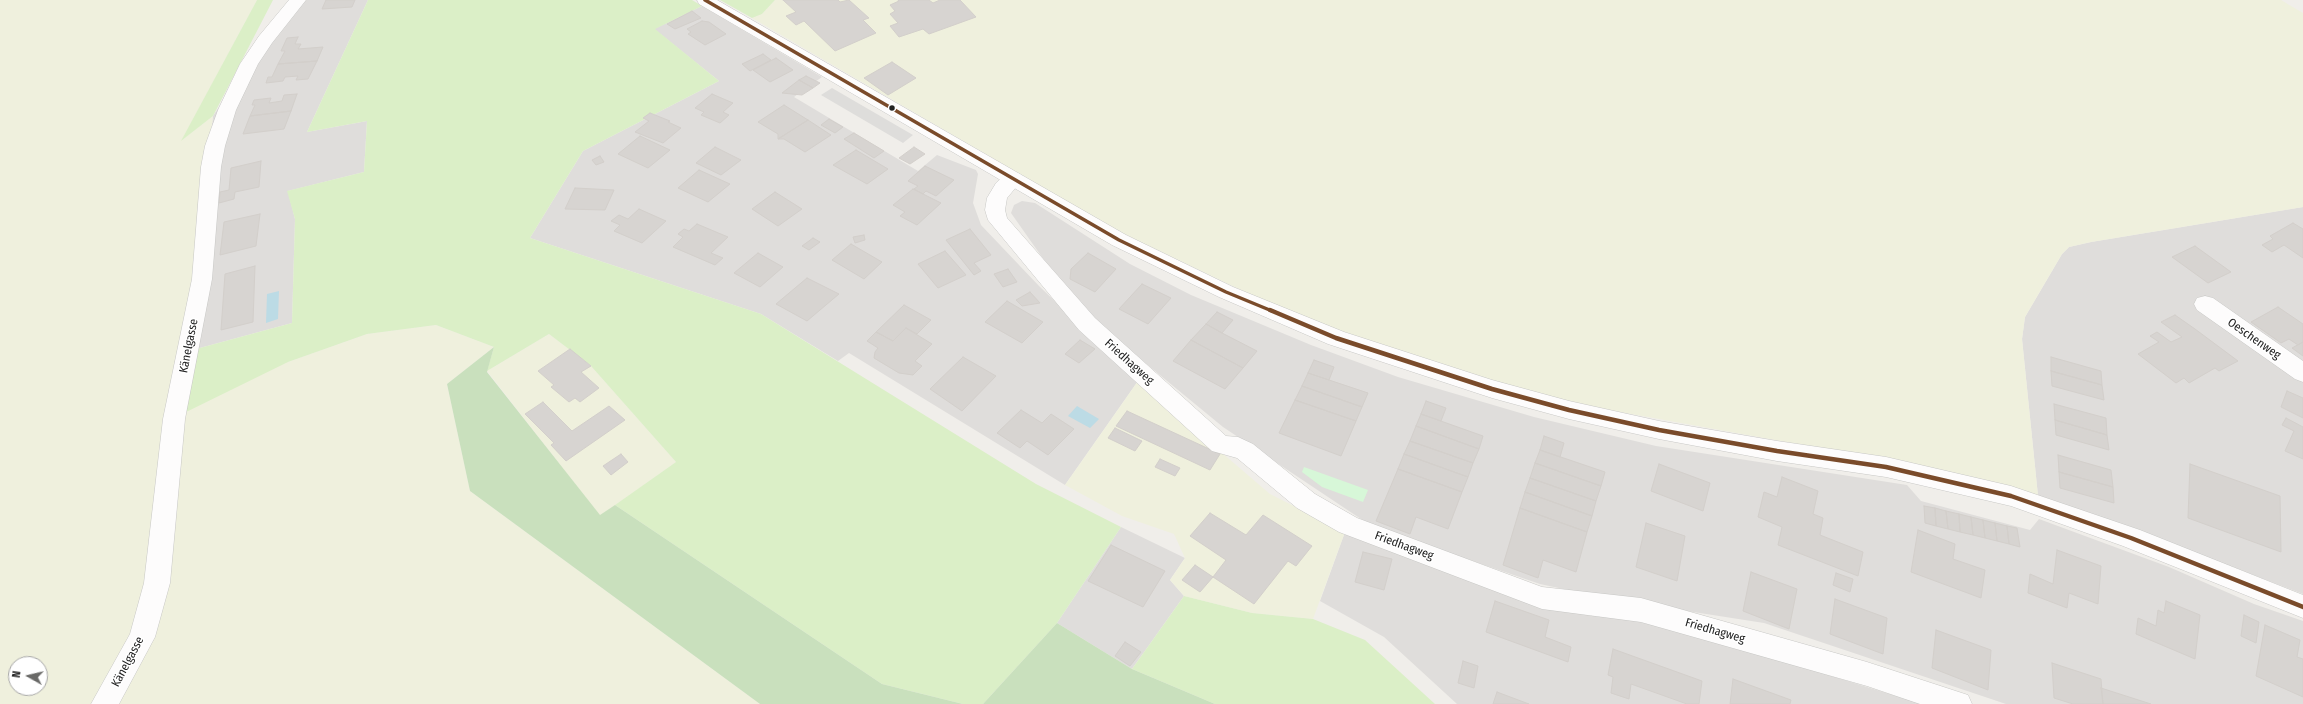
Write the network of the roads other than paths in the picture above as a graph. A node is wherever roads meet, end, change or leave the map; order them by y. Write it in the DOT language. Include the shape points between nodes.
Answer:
graph roads {
  1 [pos="298,0"];
  2 [pos="705,0"];
  3 [pos="1013,179"];
  4 [pos="2205,304"];
  5 [pos="2303,373"];
  6 [pos="2303,607"];
  7 [pos="105,704"];
  8 [pos="1958,704"];
  1 -- 7 [label="street, Känelgasse" via="248,64 226,110 216,146 211,167 202,279 174,419 157,583 142,637"];
  2 -- 3 [label="street"];
  3 -- 6 [label="street" via="1176,269 1286,318 1387,355 1492,389 1618,421 1777,451 1886,467 2011,496 2131,538"];
  3 -- 8 [label="street, Friedhagweg" via="997,198 995,210 998,220 1087,324 1220,444 1245,451 1306,501 1348,525 1542,598 1640,610 1866,674"];
  4 -- 5 [label="street, Oeschenweg"];
}
